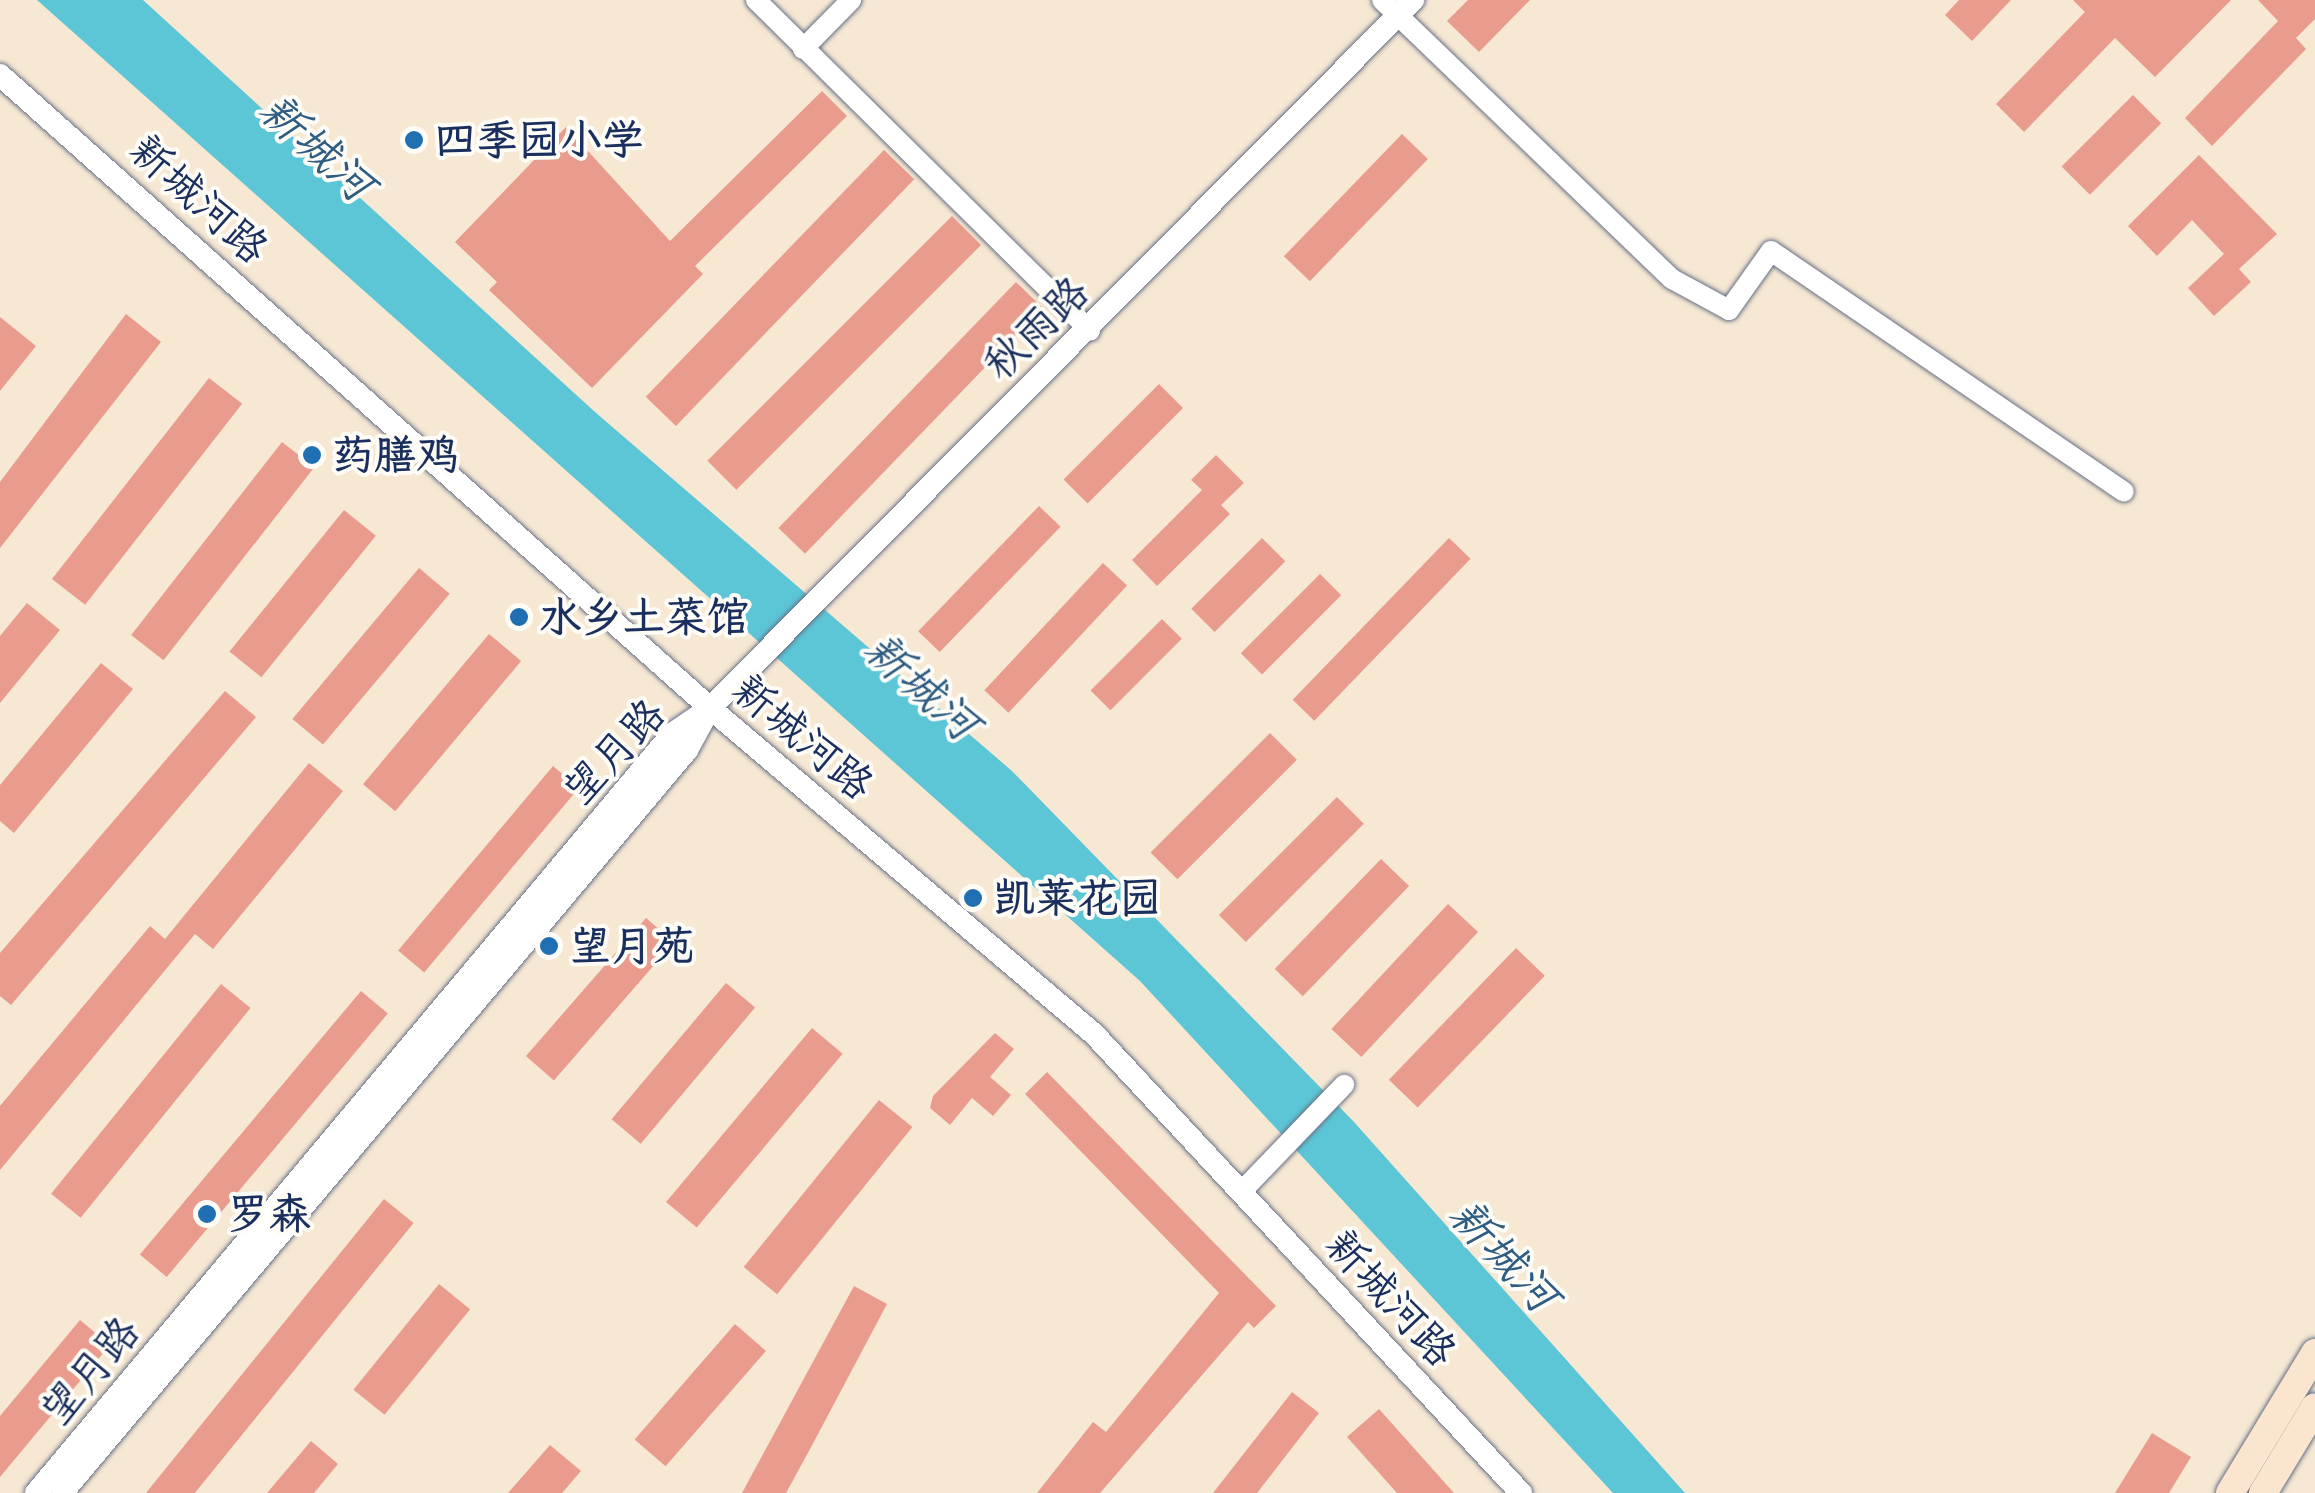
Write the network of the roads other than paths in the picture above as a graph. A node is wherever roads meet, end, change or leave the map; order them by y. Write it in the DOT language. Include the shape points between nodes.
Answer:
graph roads {
  1 [pos="756,0"];
  2 [pos="851,0"];
  3 [pos="1398,5"];
  4 [pos="803,49"];
  5 [pos="0,75"];
  6 [pos="1090,330"];
  7 [pos="2124,492"];
  8 [pos="710,708"];
  9 [pos="1344,1085"];
  10 [pos="1241,1192"];
  11 [pos="2315,1353"];
  12 [pos="2315,1407"];
  13 [pos="36,1493"];
  14 [pos="62,1493"];
  15 [pos="1521,1493"];
  16 [pos="2230,1493"];
  17 [pos="2263,1493"];
  1 -- 4 [label="street"];
  2 -- 4 [label="street"];
  3 -- 6 [label="street, 秋雨路"];
  3 -- 7 [label="street" via="1672,279 1729,310 1771,251"];
  4 -- 6 [label="street"];
  5 -- 8 [label="street, 新城河路"];
  6 -- 8 [label="street, 秋雨路" via="816,592"];
  8 -- 10 [label="street, 新城河路" via="1094,1034"];
  8 -- 13 [label="street, 望月路" via="672,734"];
  8 -- 14 [label="street, 望月路" via="688,750"];
  9 -- 10 [label="street"];
  10 -- 15 [label="street, 新城河路"];
  11 -- 16 [label="main road"];
  12 -- 17 [label="main road"];
}
